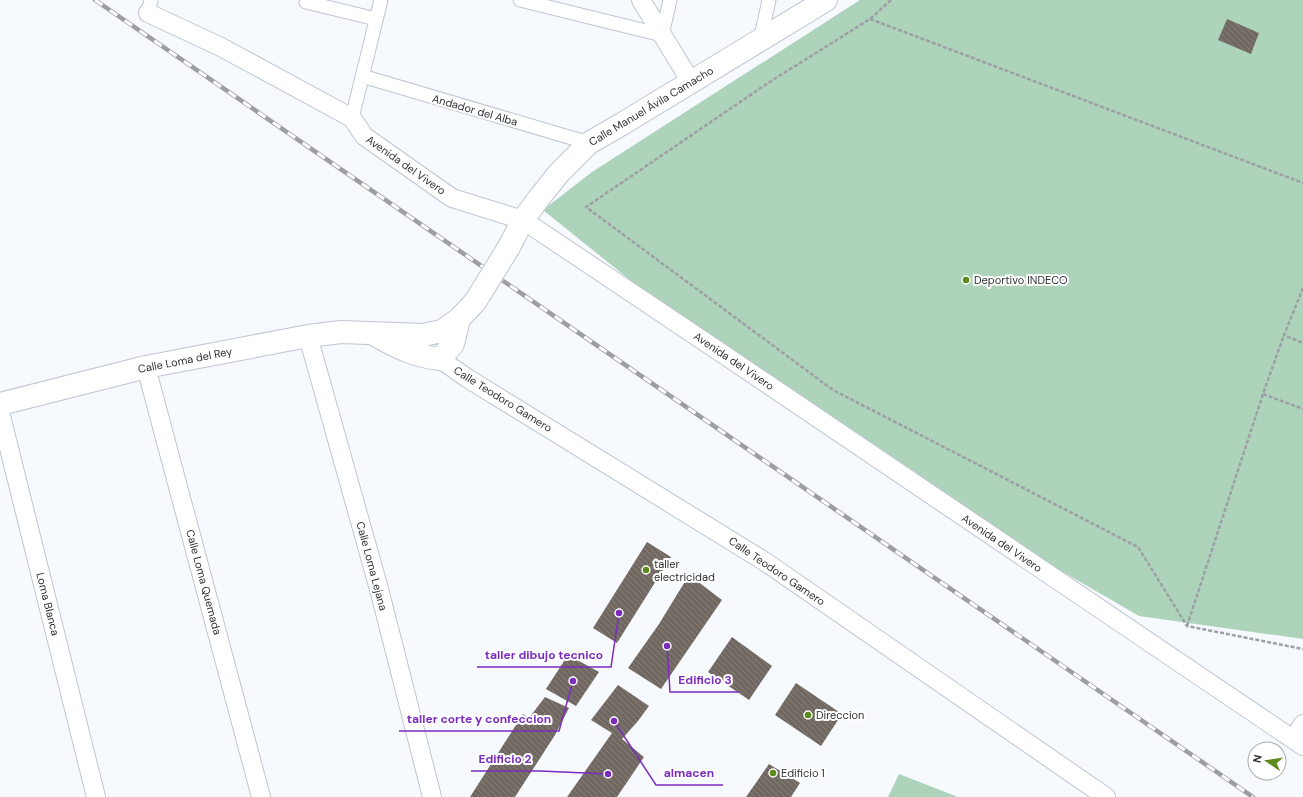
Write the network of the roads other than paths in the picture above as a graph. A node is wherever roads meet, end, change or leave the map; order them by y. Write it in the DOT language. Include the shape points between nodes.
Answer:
graph roads {
  1 [pos="381,0"];
  2 [pos="520,0"];
  3 [pos="641,0"];
  4 [pos="670,0"];
  5 [pos="769,0"];
  6 [pos="826,0"];
  7 [pos="306,2"];
  8 [pos="150,6"];
  9 [pos="376,19"];
  10 [pos="662,35"];
  11 [pos="760,40"];
  12 [pos="362,76"];
  13 [pos="691,82"];
  14 [pos="352,118"];
  15 [pos="588,143"];
  16 [pos="523,220"];
  17 [pos="509,247"];
  18 [pos="459,319"];
  19 [pos="372,333"];
  20 [pos="308,336"];
  21 [pos="440,359"];
  22 [pos="146,367"];
  23 [pos="0,404"];
  24 [pos="0,412"];
  25 [pos="1300,736"];
  26 [pos="96,797"];
  27 [pos="261,797"];
  28 [pos="432,797"];
  29 [pos="1106,797"];
  1 -- 9 [label="street"];
  2 -- 10 [label="street"];
  3 -- 10 [label="street"];
  4 -- 10 [label="street"];
  5 -- 11 [label="street"];
  6 -- 11 [label="street, Calle Manuel Ávila Camacho"];
  7 -- 9 [label="street"];
  8 -- 14 [label="street, Avenida del Vivero"];
  9 -- 12 [label="street"];
  10 -- 13 [label="street"];
  11 -- 13 [label="street, Calle Manuel Ávila Camacho"];
  12 -- 14 [label="street"];
  12 -- 15 [label="street, Andador del Alba"];
  13 -- 15 [label="street, Calle Manuel Ávila Camacho"];
  14 -- 16 [label="street, Avenida del Vivero" via="364,136 452,198"];
  15 -- 16 [label="street, Calle Manuel Ávila Camacho" via="559,173"];
  16 -- 17 [label="street, Calle Manuel Ávila Camacho"];
  16 -- 25 [label="street, Avenida del Vivero"];
  17 -- 18 [label="street, Calle Loma del Rey, bridge" via="474,302"];
  18 -- 19 [label="street, Calle Loma del Rey" via="442,331 423,335"];
  18 -- 21 [label="street, Calle Loma del Rey" via="453,344"];
  19 -- 20 [label="street, Calle Loma del Rey" via="341,332"];
  19 -- 21 [label="street, Calle Loma del Rey" via="394,346 423,357"];
  20 -- 22 [label="street, Calle Loma del Rey"];
  20 -- 28 [label="street, Calle Loma Lejana" via="379,589"];
  21 -- 29 [label="street, Calle Teodoro Gamero" via="764,561"];
  22 -- 23 [label="street, Calle Loma del Rey"];
  22 -- 27 [label="street, Calle Loma Quemada"];
  24 -- 26 [label="street, Loma Blanca"];
}
